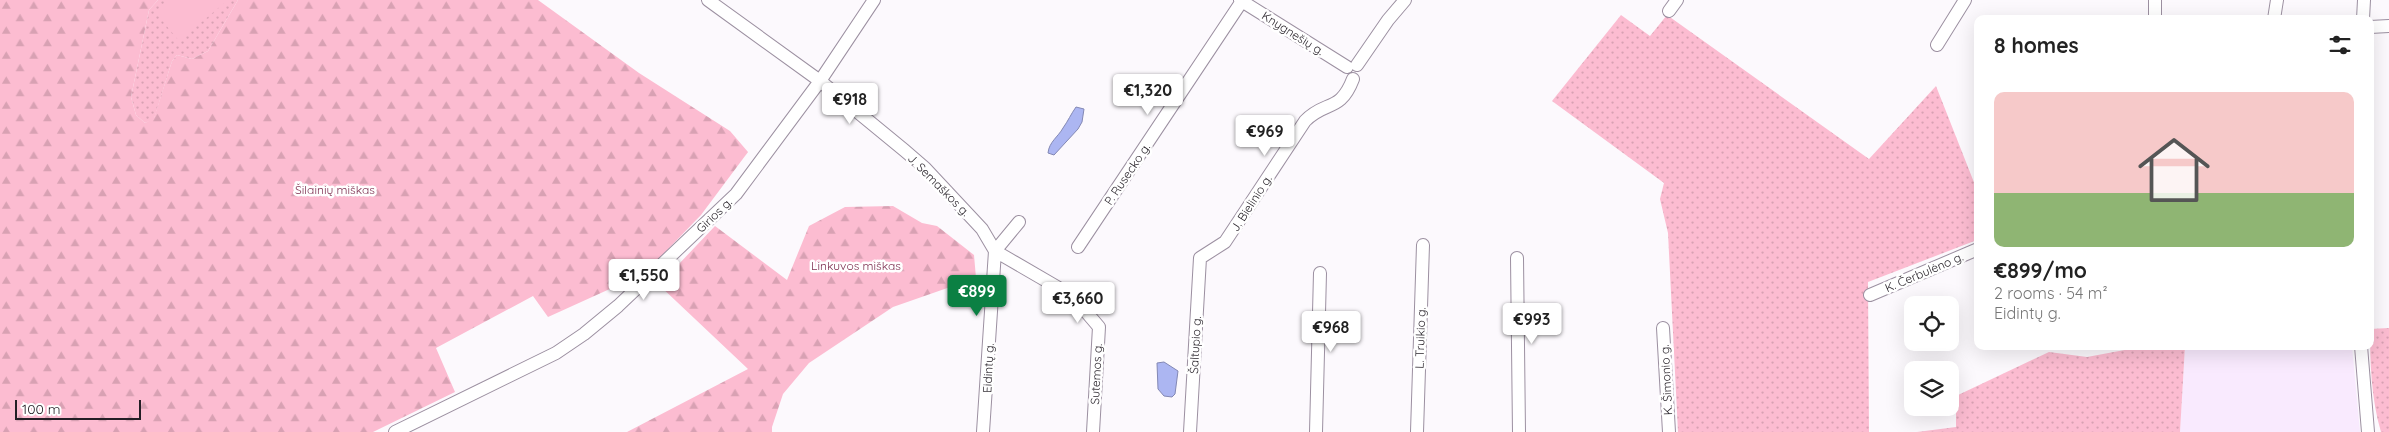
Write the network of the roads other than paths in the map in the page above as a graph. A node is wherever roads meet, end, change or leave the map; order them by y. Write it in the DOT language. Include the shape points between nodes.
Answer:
graph roads {
  1 [pos="708,0"];
  2 [pos="874,0"];
  3 [pos="1405,0"];
  4 [pos="1677,0"];
  5 [pos="1965,0"];
  6 [pos="2155,0"];
  7 [pos="2276,0"];
  8 [pos="2364,0"];
  9 [pos="1241,1"];
  10 [pos="1669,11"];
  11 [pos="2155,15"];
  12 [pos="2274,15"];
  13 [pos="2363,15"];
  14 [pos="2389,26"];
  15 [pos="2374,27"];
  16 [pos="1937,45"];
  17 [pos="1352,66"];
  18 [pos="820,81"];
  19 [pos="1019,222"];
  20 [pos="1423,245"];
  21 [pos="1078,247"];
  22 [pos="995,251"];
  23 [pos="1974,251"];
  24 [pos="1200,258"];
  25 [pos="1517,258"];
  26 [pos="1320,273"];
  27 [pos="1870,295"];
  28 [pos="1663,328"];
  29 [pos="2361,350"];
  30 [pos="2369,430"];
  31 [pos="395,432"];
  32 [pos="984,432"];
  33 [pos="1093,432"];
  34 [pos="1190,432"];
  35 [pos="1316,432"];
  36 [pos="1417,432"];
  37 [pos="1519,432"];
  38 [pos="1669,432"];
  1 -- 18 [label="street, J. Semaškos g."];
  2 -- 18 [label="street, Girios g."];
  3 -- 17 [label="street"];
  4 -- 10 [label="street"];
  5 -- 16 [label="street"];
  6 -- 11 [label="street"];
  7 -- 12 [label="street"];
  8 -- 13 [label="street"];
  9 -- 17 [label="street, Knygnešių g."];
  9 -- 21 [label="street, P. Rusecko g."];
  14 -- 15 [label="street"];
  17 -- 24 [label="street, J. Bielinio g." via="1360,69 1360,74 1353,79 1340,102 1305,120 1225,242"];
  18 -- 22 [label="street, J. Semaškos g." via="925,168 982,229"];
  18 -- 31 [label="street, Girios g." via="736,194 604,318 556,353"];
  19 -- 22 [label="street"];
  20 -- 36 [label="street, L. Truikio g."];
  22 -- 32 [label="street, Eidintų g."];
  22 -- 33 [label="street, Sutemos g." via="1057,287 1082,307 1099,327"];
  23 -- 27 [label="street, K. Čerbulėno g."];
  24 -- 34 [label="street, Šaltupio g."];
  25 -- 37 [label="street"];
  26 -- 35 [label="street"];
  28 -- 38 [label="street, K. Šimonio g."];
  29 -- 30 [label="street"];
}
